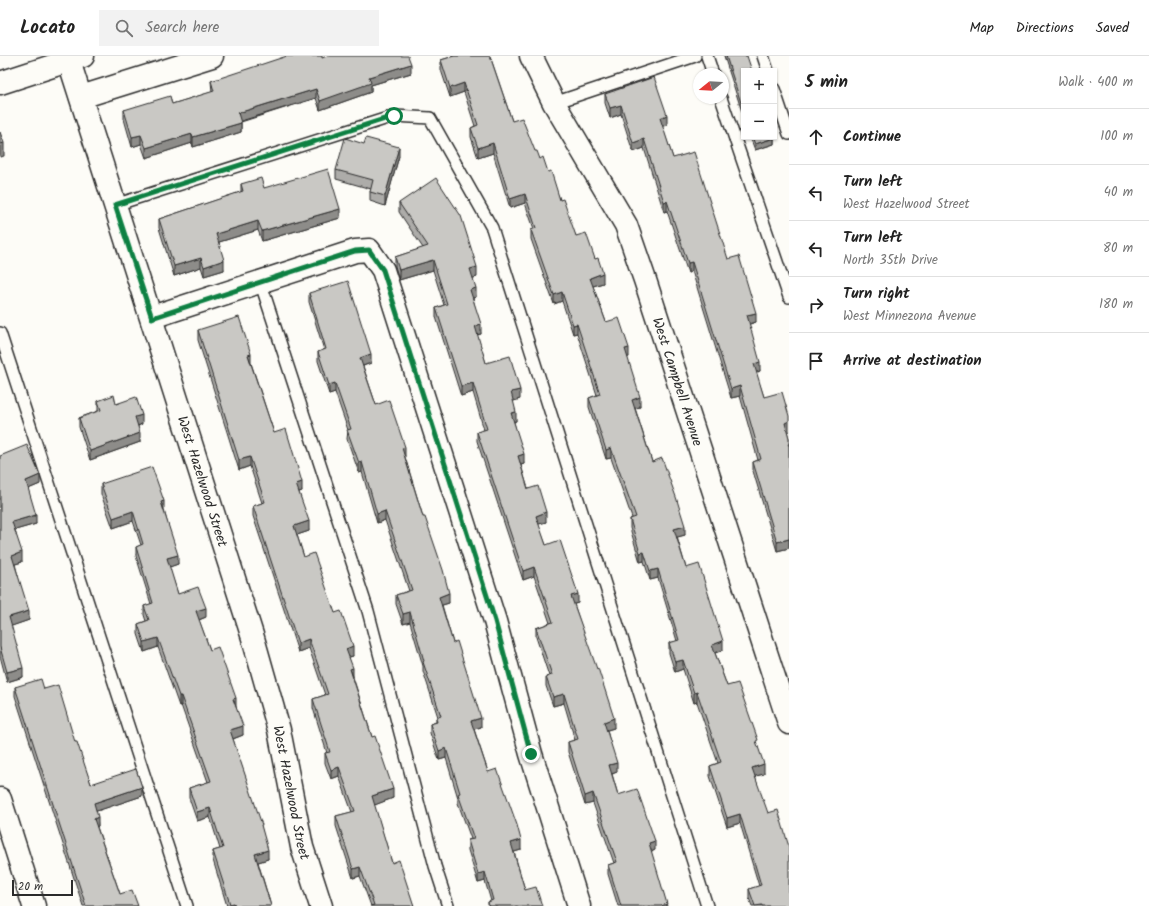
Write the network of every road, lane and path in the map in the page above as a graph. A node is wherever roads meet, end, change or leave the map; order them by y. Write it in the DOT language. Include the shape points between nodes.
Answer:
graph roads {
  1 [pos="212,56"];
  2 [pos="531,56"];
  3 [pos="695,56"];
  4 [pos="707,56"];
  5 [pos="763,56"];
  6 [pos="76,58"];
  7 [pos="711,68"];
  8 [pos="767,68"];
  9 [pos="0,83"];
  10 [pos="81,97"];
  11 [pos="777,98"];
  12 [pos="554,103"];
  13 [pos="723,104"];
  14 [pos="789,134"];
  15 [pos="115,205"];
  16 [pos="260,281"];
  17 [pos="789,297"];
  18 [pos="152,318"];
  19 [pos="0,333"];
  20 [pos="789,723"];
  21 [pos="0,799"];
  22 [pos="34,906"];
  23 [pos="187,906"];
  24 [pos="321,906"];
  25 [pos="448,906"];
  26 [pos="579,906"];
  27 [pos="707,906"];
  1 -- 10 [label="street"];
  2 -- 12 [label="street, West Campbell Avenue"];
  3 -- 12 [label="lane"];
  4 -- 7 [label="lane"];
  5 -- 8 [label="lane"];
  6 -- 9 [label="street"];
  6 -- 10 [label="street, West Hazelwood Street"];
  10 -- 15 [label="street, West Hazelwood Street"];
  11 -- 14 [label="lane"];
  12 -- 20 [label="street, West Campbell Avenue" via="626,225"];
  13 -- 17 [label="lane"];
  15 -- 18 [label="street, West Hazelwood Street"];
  15 -- 27 [label="lane" via="394,116 430,118 492,228"];
  16 -- 18 [label="street"];
  16 -- 25 [label="lane" via="368,611 435,866"];
  16 -- 26 [label="street" via="355,251 369,250 383,270 495,621 531,754"];
  18 -- 24 [label="street, West Hazelwood Street" via="253,638 279,730 302,847"];
  19 -- 23 [label="lane"];
  21 -- 22 [label="street"];
}
